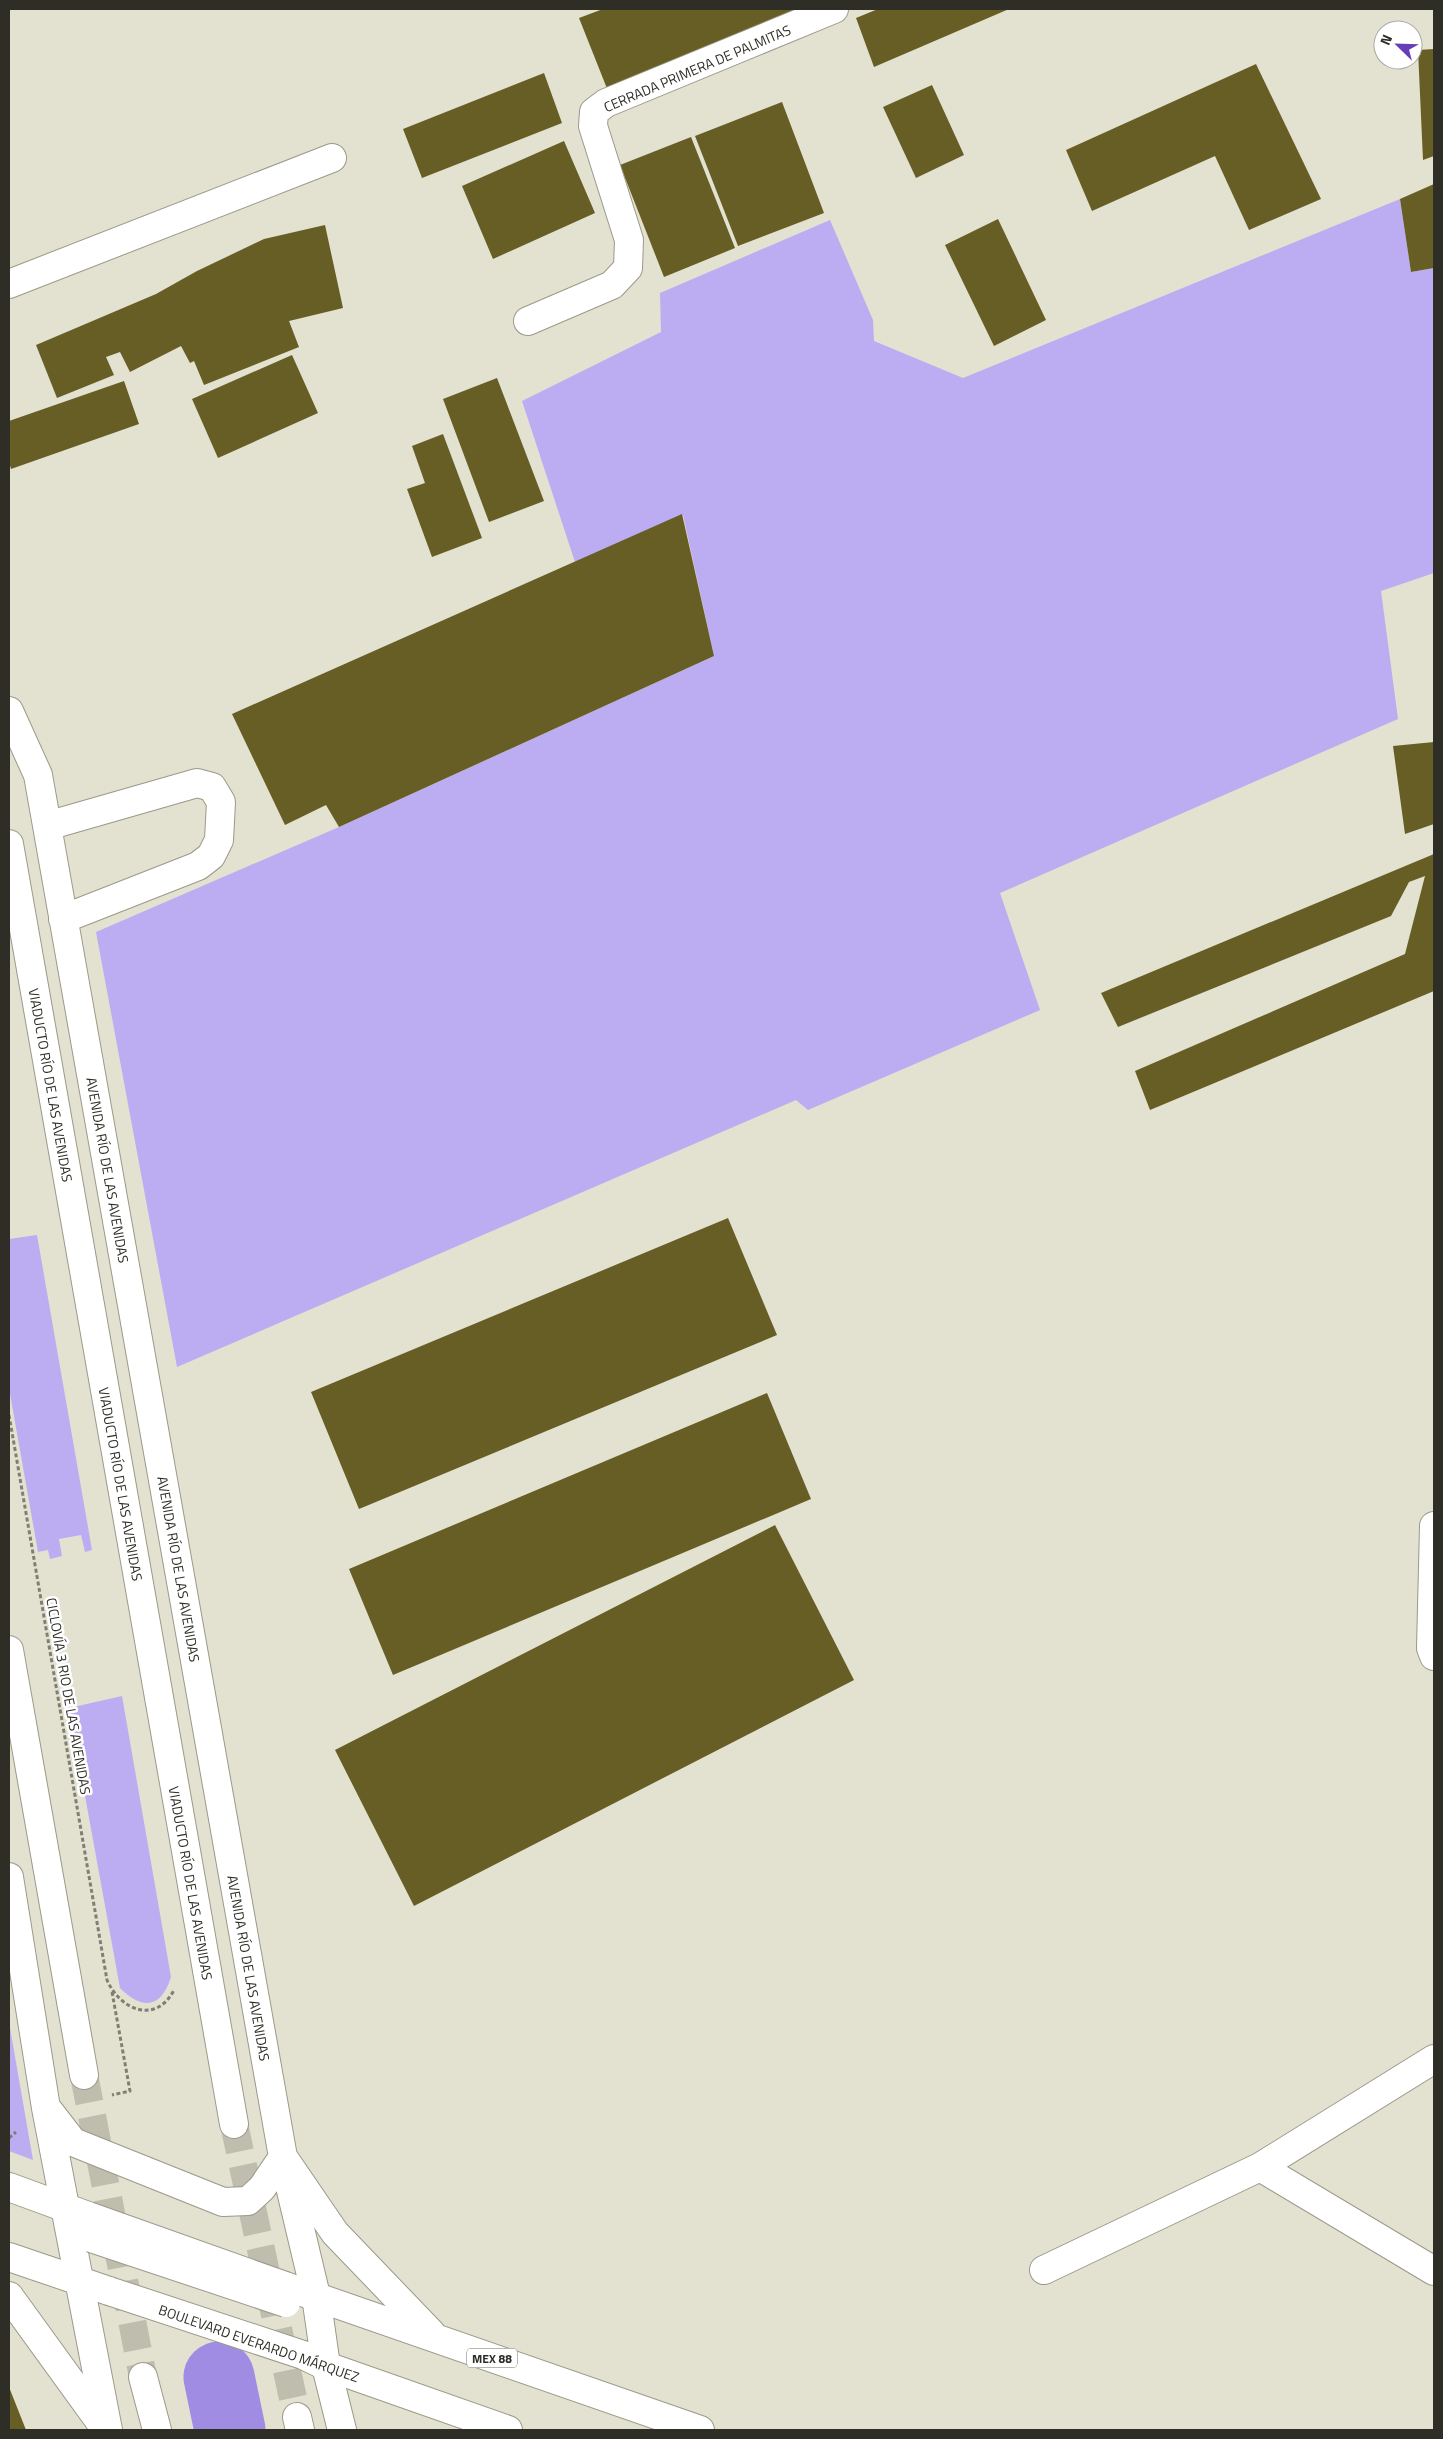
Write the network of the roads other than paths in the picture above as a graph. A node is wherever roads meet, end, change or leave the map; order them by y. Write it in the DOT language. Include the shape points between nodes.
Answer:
graph roads {
  1 [pos="834,9"];
  2 [pos="332,158"];
  3 [pos="9,284"];
  4 [pos="528,322"];
  5 [pos="9,711"];
  6 [pos="47,826"];
  7 [pos="9,844"];
  8 [pos="63,919"];
  9 [pos="1434,1526"];
  10 [pos="9,1650"];
  11 [pos="1433,1650"];
  12 [pos="9,1877"];
  13 [pos="1434,2059"];
  14 [pos="84,2076"];
  15 [pos="46,2108"];
  16 [pos="234,2124"];
  17 [pos="283,2157"];
  18 [pos="1260,2167"];
  19 [pos="18,2190"];
  20 [pos="78,2223"];
  21 [pos="9,2257"];
  22 [pos="1044,2270"];
  23 [pos="1434,2271"];
  24 [pos="78,2282"];
  25 [pos="298,2294"];
  26 [pos="9,2296"];
  27 [pos="435,2338"];
  28 [pos="314,2361"];
  29 [pos="144,2377"];
  30 [pos="107,2430"];
  31 [pos="157,2430"];
  32 [pos="342,2430"];
  33 [pos="508,2430"];
  34 [pos="700,2430"];
  1 -- 4 [label="street, CERRADA PRIMERA DE PALMITAS" via="606,103 594,112 593,126 629,240 628,268 612,285"];
  2 -- 3 [label="street"];
  5 -- 6 [label="street, AVENIDA RÍO DE LAS AVENIDAS" via="38,775"];
  6 -- 8 [label="street, AVENIDA RÍO DE LAS AVENIDAS"];
  6 -- 8 [label="street" via="197,783 212,787 221,802 219,840 212,856 198,866"];
  7 -- 16 [label="street, VIADUCTO RÍO DE LAS AVENIDAS"];
  8 -- 17 [label="street, AVENIDA RÍO DE LAS AVENIDAS"];
  9 -- 11 [label="street"];
  10 -- 14 [label="street"];
  12 -- 15 [label="street"];
  13 -- 18 [label="street"];
  15 -- 17 [label="street" via="73,2142 223,2202 248,2201 262,2188"];
  15 -- 20 [label="street"];
  17 -- 25 [label="street, AVENIDA RÍO DE LAS AVENIDAS"];
  17 -- 27 [label="street" via="335,2233"];
  18 -- 22 [label="street"];
  18 -- 23 [label="street"];
  19 -- 20 [label="street, MEX 88"];
  20 -- 24 [label="street"];
  20 -- 25 [label="street, MEX 88, bridge"];
  21 -- 24 [label="street, BOULEVARD EVERARDO MÁRQUEZ"];
  24 -- 28 [label="street, BOULEVARD EVERARDO MÁRQUEZ, bridge"];
  24 -- 30 [label="street"];
  25 -- 27 [label="street, MEX 88"];
  25 -- 28 [label="street, AVENIDA RÍO DE LAS AVENIDAS"];
  26 -- 30 [label="street"];
  27 -- 34 [label="street, MEX 88"];
  28 -- 32 [label="street, AVENIDA RÍO DE LAS AVENIDAS"];
  28 -- 33 [label="street, BOULEVARD EVERARDO MÁRQUEZ"];
  29 -- 31 [label="street"];
}
